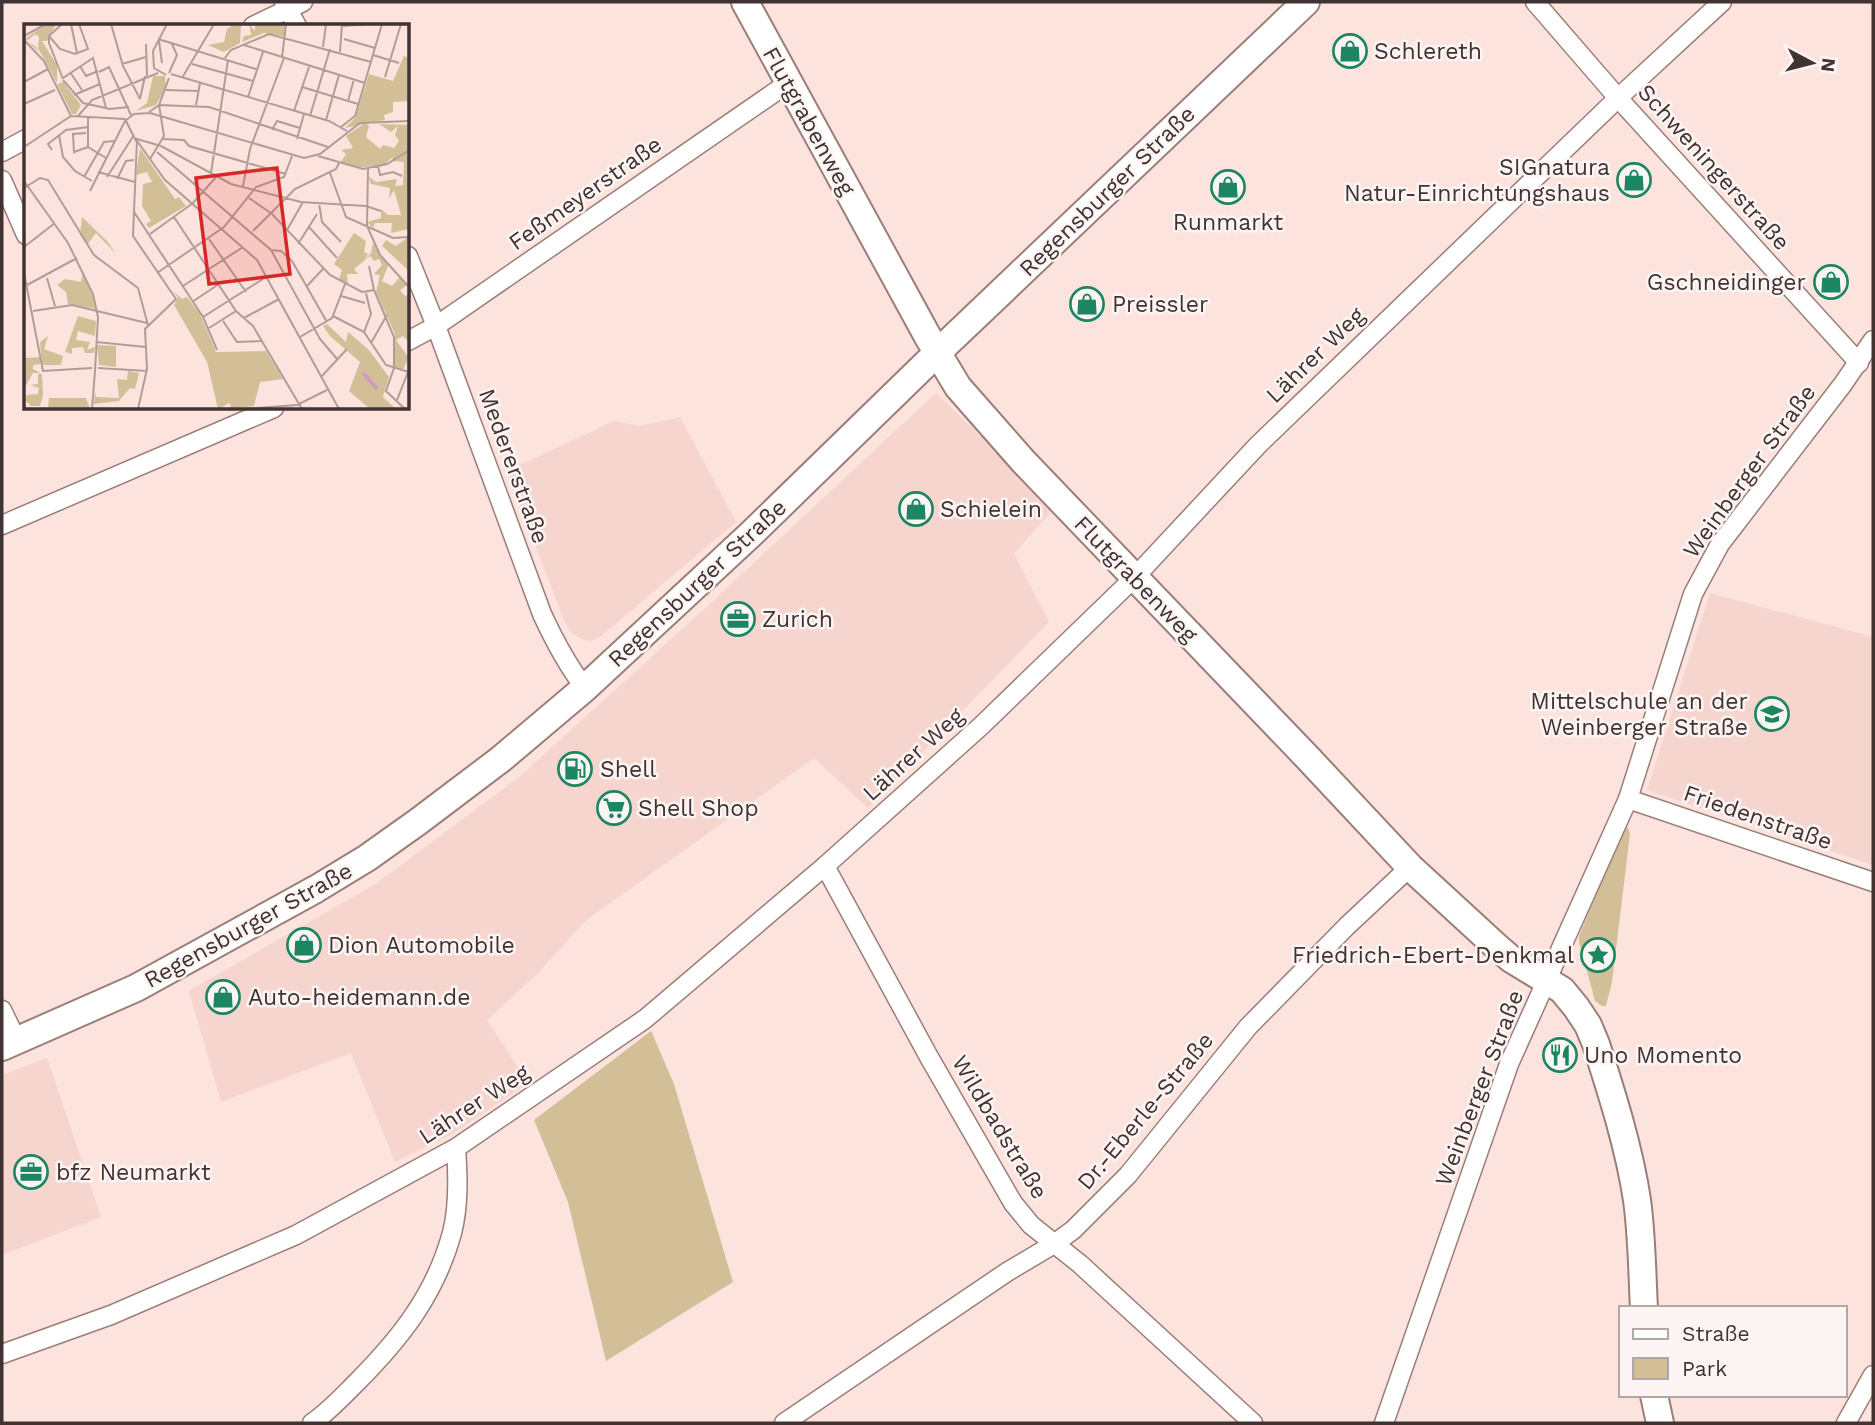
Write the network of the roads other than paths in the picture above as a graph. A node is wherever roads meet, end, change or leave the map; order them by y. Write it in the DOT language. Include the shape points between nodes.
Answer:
graph roads {
  1 [pos="745,2"];
  2 [pos="1306,2"];
  3 [pos="1535,2"];
  4 [pos="1722,2"];
  5 [pos="291,4"];
  6 [pos="256,24"];
  7 [pos="296,24"];
  8 [pos="788,83"];
  9 [pos="1618,97"];
  10 [pos="24,140"];
  11 [pos="2,152"];
  12 [pos="2,180"];
  13 [pos="24,230"];
  14 [pos="410,261"];
  15 [pos="436,326"];
  16 [pos="410,340"];
  17 [pos="1873,340"];
  18 [pos="937,353"];
  19 [pos="1859,363"];
  20 [pos="269,410"];
  21 [pos="2,525"];
  22 [pos="1134,578"];
  23 [pos="585,688"];
  24 [pos="1628,799"];
  25 [pos="825,866"];
  26 [pos="1410,867"];
  27 [pos="1873,882"];
  28 [pos="1548,980"];
  29 [pos="2,1010"];
  30 [pos="9,1044"];
  31 [pos="456,1148"];
  32 [pos="1054,1244"];
  33 [pos="1644,1306"];
  34 [pos="2,1354"];
  35 [pos="1873,1374"];
  36 [pos="1654,1397"];
  37 [pos="312,1423"];
  38 [pos="784,1423"];
  39 [pos="1253,1423"];
  40 [pos="1384,1423"];
  41 [pos="1660,1423"];
  42 [pos="1846,1423"];
  1 -- 8 [label="street, Flutgrabenweg"];
  2 -- 18 [label="street, Regensburger Straße"];
  3 -- 9 [label="street, Schweningerstraße"];
  4 -- 9 [label="street, Lährer Weg"];
  5 -- 6 [label="street"];
  5 -- 7 [label="street"];
  8 -- 15 [label="street, Feßmeyerstraße"];
  8 -- 18 [label="street, Flutgrabenweg"];
  9 -- 19 [label="street, Schweningerstraße"];
  9 -- 22 [label="street, Lährer Weg" via="1258,445"];
  10 -- 11 [label="street"];
  12 -- 13 [label="street"];
  14 -- 15 [label="street, Medererstraße"];
  15 -- 16 [label="street, Feßmeyerstraße"];
  15 -- 23 [label="street, Medererstraße" via="542,614"];
  17 -- 19 [label="street, Weinberger Straße"];
  18 -- 22 [label="street, Flutgrabenweg" via="986,421"];
  18 -- 23 [label="street, Regensburger Straße"];
  19 -- 24 [label="street, Weinberger Straße" via="1734,525 1703,574 1683,622"];
  20 -- 21 [label="street"];
  22 -- 25 [label="street, Lährer Weg" via="981,726"];
  22 -- 26 [label="street, Flutgrabenweg"];
  23 -- 30 [label="street, Regensburger Straße" via="443,805 317,889 136,988"];
  24 -- 27 [label="street, Friedenstraße"];
  24 -- 28 [label="street, Weinberger Straße"];
  25 -- 31 [label="street, Lährer Weg" via="645,1019"];
  25 -- 32 [label="street, Wildbadstraße" via="1013,1203"];
  26 -- 28 [label="street, Flutgrabenweg" via="1511,959"];
  26 -- 32 [label="street, Dr.-Eberle-Straße" via="1248,1027 1128,1175"];
  28 -- 33 [label="street, Flutgrabenweg" via="1567,996 1588,1025 1604,1070 1631,1165 1642,1243"];
  28 -- 40 [label="street, Weinberger Straße" via="1509,1064"];
  29 -- 30 [label="street"];
  31 -- 34 [label="street, Lährer Weg" via="296,1235 111,1315"];
  31 -- 37 [label="street" via="458,1185 452,1232 436,1276 413,1319 377,1362"];
  32 -- 38 [label="street, Dr.-Eberle-Straße"];
  32 -- 39 [label="street, Wildbadstraße"];
  35 -- 42 [label="street"];
  36 -- 41 [label="street"];
}
